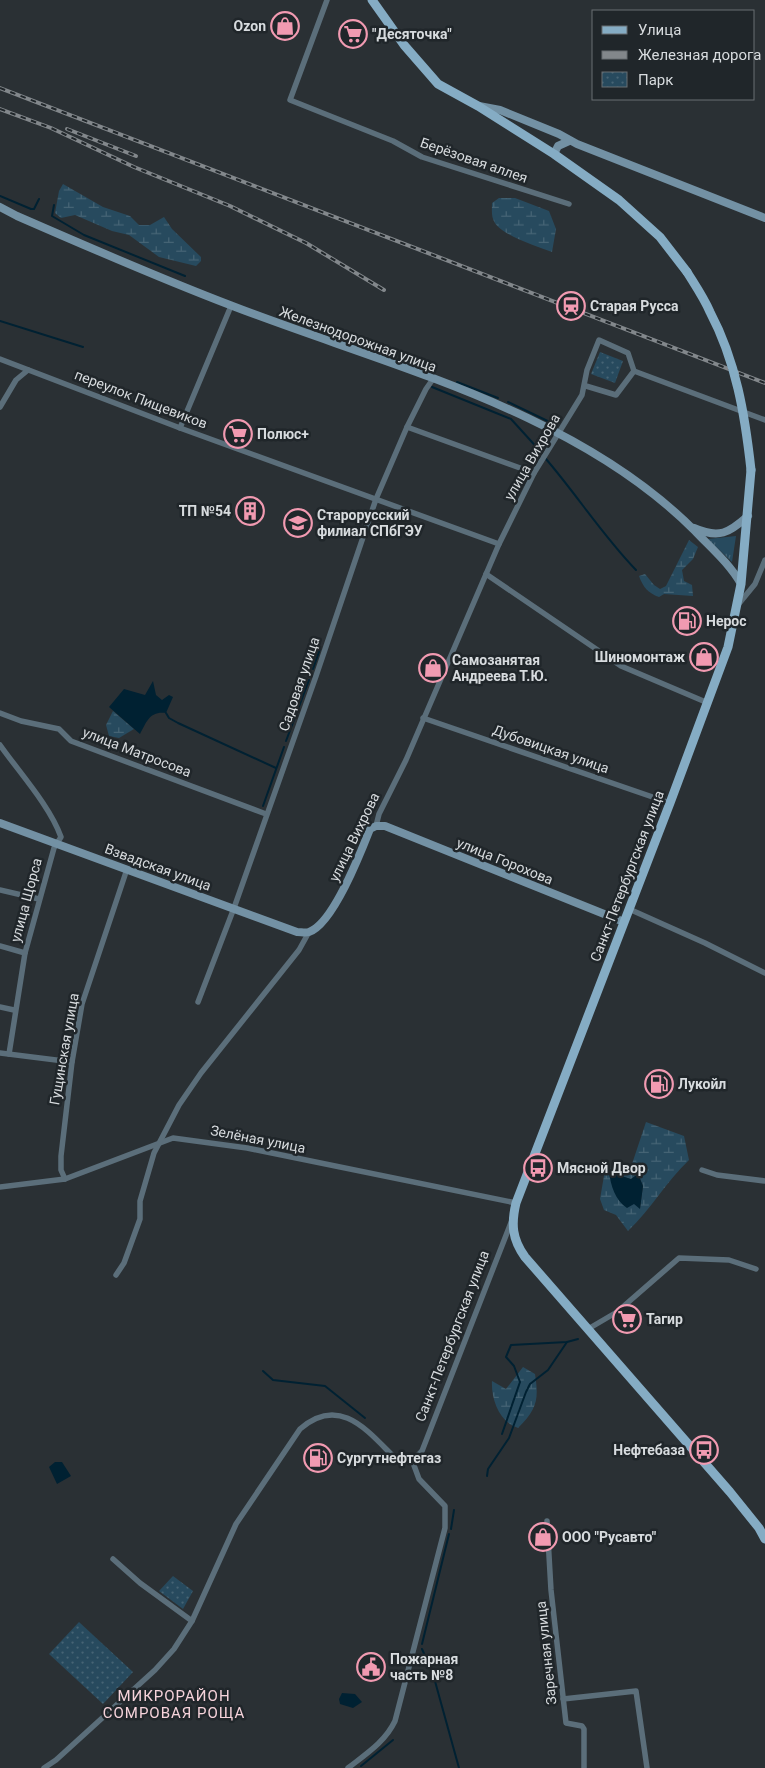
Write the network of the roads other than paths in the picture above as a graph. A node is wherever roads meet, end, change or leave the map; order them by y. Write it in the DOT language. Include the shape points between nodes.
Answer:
graph roads {
  1 [pos="327,0"];
  2 [pos="372,0"];
  3 [pos="478,106"];
  4 [pos="569,141"];
  5 [pos="554,154"];
  6 [pos="569,204"];
  7 [pos="0,206"];
  8 [pos="765,218"];
  9 [pos="231,306"];
  10 [pos="0,360"];
  11 [pos="28,370"];
  12 [pos="634,371"];
  13 [pos="433,380"];
  14 [pos="586,386"];
  15 [pos="0,407"];
  16 [pos="765,420"];
  17 [pos="407,427"];
  18 [pos="180,428"];
  19 [pos="559,433"];
  20 [pos="534,473"];
  21 [pos="376,499"];
  22 [pos="748,515"];
  23 [pos="690,526"];
  24 [pos="500,544"];
  25 [pos="765,560"];
  26 [pos="486,574"];
  27 [pos="740,584"];
  28 [pos="736,608"];
  29 [pos="708,703"];
  30 [pos="0,713"];
  31 [pos="423,718"];
  32 [pos="0,745"];
  33 [pos="670,803"];
  34 [pos="266,814"];
  35 [pos="0,822"];
  36 [pos="376,826"];
  37 [pos="57,843"];
  38 [pos="127,869"];
  39 [pos="0,890"];
  40 [pos="39,899"];
  41 [pos="234,908"];
  42 [pos="629,909"];
  43 [pos="624,922"];
  44 [pos="309,932"];
  45 [pos="0,946"];
  46 [pos="25,953"];
  47 [pos="765,973"];
  48 [pos="198,1002"];
  49 [pos="0,1007"];
  50 [pos="14,1010"];
  51 [pos="0,1053"];
  52 [pos="9,1054"];
  53 [pos="72,1062"];
  54 [pos="161,1141"];
  55 [pos="702,1170"];
  56 [pos="65,1179"];
  57 [pos="765,1181"];
  58 [pos="0,1187"];
  59 [pos="516,1203"];
  60 [pos="512,1218"];
  61 [pos="756,1270"];
  62 [pos="116,1275"];
  63 [pos="588,1329"];
  64 [pos="412,1460"];
  65 [pos="546,1521"];
  66 [pos="765,1539"];
  67 [pos="113,1559"];
  68 [pos="192,1621"];
  69 [pos="563,1699"];
  70 [pos="44,1768"];
  71 [pos="348,1768"];
  72 [pos="584,1768"];
  73 [pos="647,1768"];
  1 -- 6 [label="street, Берёзовая аллея" via="290,100 387,138 422,157"];
  2 -- 3 [label="main road" via="431,77 450,92"];
  3 -- 4 [label="street" via="500,110"];
  3 -- 5 [label="main road"];
  4 -- 5 [label="street" via="558,146"];
  4 -- 8 [label="street"];
  5 -- 22 [label="main road, bridge" via="634,211 660,237 687,272 710,312 725,344 743,410 751,470"];
  7 -- 9 [label="street, Железнодорожная улица"];
  9 -- 13 [label="street, Железнодорожная улица"];
  9 -- 18 [label="street"];
  10 -- 11 [label="street, переулок Пищевиков"];
  11 -- 15 [label="street" via="16,380"];
  11 -- 18 [label="street, переулок Пищевиков"];
  12 -- 14 [label="street" via="616,395"];
  12 -- 14 [label="street, улица Вихрова" via="628,353 599,340 587,370"];
  12 -- 16 [label="street"];
  13 -- 17 [label="street, Садовая улица"];
  13 -- 19 [label="street, Железнодорожная улица"];
  14 -- 19 [label="street, улица Вихрова"];
  17 -- 20 [label="street"];
  17 -- 21 [label="street, Садовая улица"];
  18 -- 21 [label="street, переулок Пищевиков"];
  19 -- 20 [label="street, улица Вихрова"];
  19 -- 23 [label="street, Железнодорожная улица" via="650,489"];
  20 -- 24 [label="street, улица Вихрова"];
  21 -- 24 [label="street, переулок Пищевиков"];
  21 -- 34 [label="street, Садовая улица"];
  22 -- 23 [label="street" via="729,532 717,534"];
  22 -- 27 [label="main road"];
  23 -- 27 [label="street, Железнодорожная улица" via="725,562"];
  24 -- 26 [label="street, улица Вихрова"];
  25 -- 28 [label="street, Санкт-Петербургская улица" via="755,584"];
  26 -- 29 [label="street" via="621,666"];
  26 -- 31 [label="street, улица Вихрова"];
  27 -- 28 [label="main road"];
  28 -- 29 [label="main road, Санкт-Петербургская улица" via="728,647"];
  29 -- 33 [label="main road, Санкт-Петербургская улица"];
  30 -- 34 [label="street, улица Матросова" via="59,730 71,741"];
  31 -- 33 [label="street, Дубовицкая улица"];
  31 -- 36 [label="street, улица Вихрова"];
  32 -- 37 [label="street" via="57,827 60,837"];
  33 -- 42 [label="main road, Санкт-Петербургская улица"];
  34 -- 41 [label="street, Садовая улица"];
  35 -- 37 [label="street, Взвадская улица"];
  36 -- 43 [label="street, улица Горохова" via="385,826"];
  36 -- 44 [label="street, улица Вихрова" via="370,829 333,907"];
  37 -- 38 [label="street, Взвадская улица"];
  37 -- 40 [label="street, улица Щорса"];
  38 -- 41 [label="street, Взвадская улица"];
  38 -- 53 [label="street, Гущинская улица" via="82,1004"];
  39 -- 40 [label="street"];
  40 -- 46 [label="street, улица Щорса"];
  41 -- 44 [label="street, Взвадская улица" via="297,932"];
  41 -- 48 [label="street, Садовая улица"];
  42 -- 43 [label="main road, Санкт-Петербургская улица"];
  42 -- 47 [label="street"];
  43 -- 59 [label="main road, Санкт-Петербургская улица"];
  44 -- 54 [label="street, улица Вихрова" via="299,950 201,1073 179,1105"];
  45 -- 46 [label="street"];
  46 -- 50 [label="street, улица Щорса"];
  49 -- 50 [label="street"];
  50 -- 52 [label="street, улица Щорса"];
  51 -- 52 [label="street"];
  52 -- 53 [label="street"];
  53 -- 56 [label="street, Гущинская улица" via="61,1170"];
  54 -- 56 [label="street, Зелёная улица"];
  54 -- 59 [label="street, Зелёная улица" via="174,1138 215,1142"];
  54 -- 62 [label="street, улица Вихрова" via="154,1153 140,1201 140,1219 124,1263"];
  55 -- 57 [label="street"];
  56 -- 58 [label="street, Зелёная улица"];
  59 -- 60 [label="main road, Санкт-Петербургская улица"];
  60 -- 63 [label="main road" via="518,1248"];
  60 -- 64 [label="street, Санкт-Петербургская улица" via="422,1452"];
  61 -- 63 [label="street" via="729,1260 679,1258 617,1312"];
  63 -- 66 [label="main road" via="730,1492"];
  64 -- 68 [label="street" via="398,1462 355,1420 325,1416 308,1422 236,1524"];
  64 -- 71 [label="street" via="419,1479 446,1506 445,1528 395,1721 379,1744"];
  65 -- 69 [label="street, Заречная улица"];
  67 -- 68 [label="street"];
  68 -- 70 [label="street" via="174,1649 155,1670"];
  69 -- 72 [label="street, Заречная улица" via="566,1723 584,1729"];
  69 -- 73 [label="street" via="636,1691"];
}
